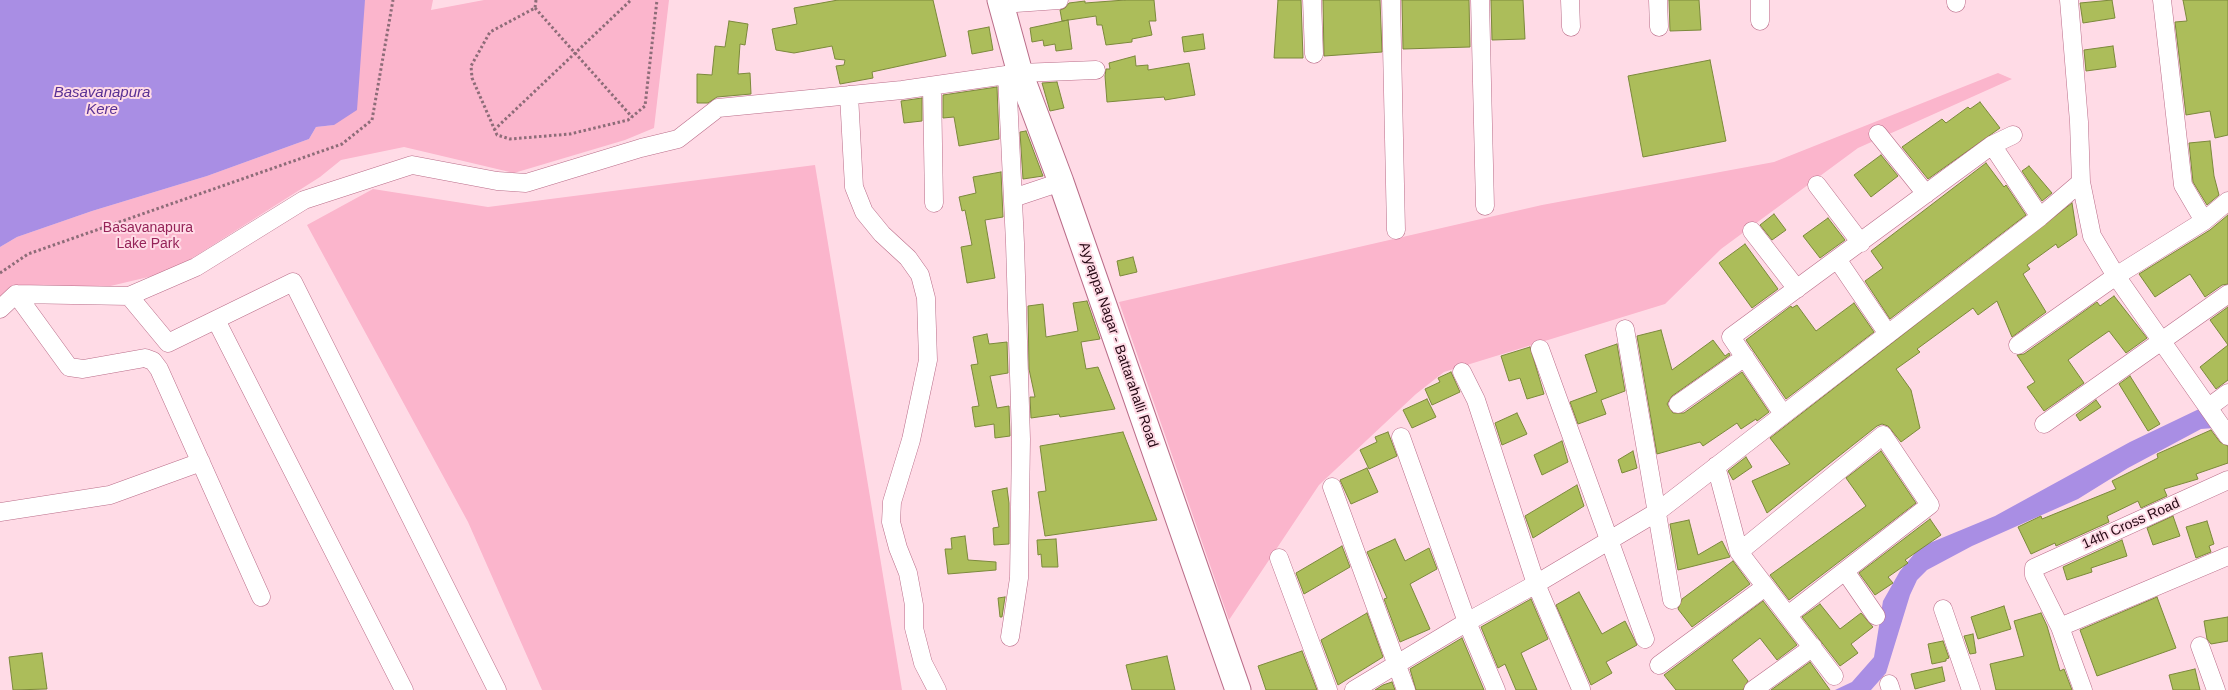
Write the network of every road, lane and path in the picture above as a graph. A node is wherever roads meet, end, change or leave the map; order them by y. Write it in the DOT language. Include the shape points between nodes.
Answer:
graph roads {
  1 [pos="393,0"];
  2 [pos="536,0"];
  3 [pos="631,0"];
  4 [pos="657,0"];
  5 [pos="1059,0"];
  6 [pos="1312,0"];
  7 [pos="1391,0"];
  8 [pos="1480,0"];
  9 [pos="1570,0"];
  10 [pos="1658,0"];
  11 [pos="1760,0"];
  12 [pos="2070,0"];
  13 [pos="2162,0"];
  14 [pos="1000,2"];
  15 [pos="535,8"];
  16 [pos="1760,21"];
  17 [pos="1571,27"];
  18 [pos="1659,27"];
  19 [pos="575,53"];
  20 [pos="1314,54"];
  21 [pos="1096,70"];
  22 [pos="1013,74"];
  23 [pos="932,86"];
  24 [pos="849,95"];
  25 [pos="632,117"];
  26 [pos="494,130"];
  27 [pos="1878,134"];
  28 [pos="2013,136"];
  29 [pos="1992,145"];
  30 [pos="1061,182"];
  31 [pos="2081,182"];
  32 [pos="1817,185"];
  33 [pos="1926,194"];
  34 [pos="1013,198"];
  35 [pos="2228,201"];
  36 [pos="934,203"];
  37 [pos="1485,206"];
  38 [pos="2040,218"];
  39 [pos="2204,221"];
  40 [pos="1396,230"];
  41 [pos="1752,231"];
  42 [pos="1861,243"];
  43 [pos="1837,259"];
  44 [pos="0,273"];
  45 [pos="2116,276"];
  46 [pos="1797,289"];
  47 [pos="16,294"];
  48 [pos="2228,294"];
  49 [pos="129,296"];
  50 [pos="0,309"];
  51 [pos="216,320"];
  52 [pos="1624,329"];
  53 [pos="1888,334"];
  54 [pos="2161,340"];
  55 [pos="2018,345"];
  56 [pos="1540,349"];
  57 [pos="1745,357"];
  58 [pos="1462,372"];
  59 [pos="2228,394"];
  60 [pos="1678,404"];
  61 [pos="2209,407"];
  62 [pos="1783,414"];
  63 [pos="2044,424"];
  64 [pos="2227,435"];
  65 [pos="1401,437"];
  66 [pos="201,462"];
  67 [pos="1716,466"];
  68 [pos="2228,480"];
  69 [pos="1332,488"];
  70 [pos="0,512"];
  71 [pos="1657,512"];
  72 [pos="1609,541"];
  73 [pos="1739,552"];
  74 [pos="2228,556"];
  75 [pos="1279,558"];
  76 [pos="1844,571"];
  77 [pos="1536,584"];
  78 [pos="1765,587"];
  79 [pos="261,597"];
  80 [pos="1672,600"];
  81 [pos="1943,609"];
  82 [pos="1788,615"];
  83 [pos="1876,616"];
  84 [pos="1467,622"];
  85 [pos="2060,627"];
  86 [pos="1010,637"];
  87 [pos="1645,639"];
  88 [pos="2200,646"];
  89 [pos="1812,647"];
  90 [pos="1395,664"];
  91 [pos="1659,665"];
  92 [pos="1834,676"];
  93 [pos="404,690"];
  94 [pos="497,690"];
  95 [pos="937,690"];
  96 [pos="1238,690"];
  97 [pos="1328,690"];
  98 [pos="1354,690"];
  99 [pos="1406,690"];
  100 [pos="1496,690"];
  101 [pos="1581,690"];
  102 [pos="1753,690"];
  103 [pos="1971,690"];
  104 [pos="2083,690"];
  105 [pos="2216,690"];
  1 -- 44 [label="path" via="372,120 342,144 28,254"];
  2 -- 15 [label="path"];
  3 -- 19 [label="path"];
  4 -- 25 [label="path" via="644,106"];
  5 -- 14 [label="street"];
  6 -- 20 [label="street"];
  7 -- 40 [label="street"];
  8 -- 37 [label="street"];
  9 -- 17 [label="street"];
  10 -- 18 [label="street"];
  11 -- 16 [label="street"];
  12 -- 31 [label="street"];
  13 -- 39 [label="street" via="2183,184"];
  14 -- 22 [label="main road, Ayyappa Nagar - Battarahalli Road"];
  15 -- 19 [label="path"];
  15 -- 26 [label="path" via="490,32 472,66 472,78"];
  19 -- 25 [label="path"];
  19 -- 26 [label="path"];
  21 -- 22 [label="street"];
  22 -- 23 [label="street"];
  22 -- 30 [label="main road, Ayyappa Nagar - Battarahalli Road"];
  22 -- 34 [label="street"];
  23 -- 24 [label="street"];
  23 -- 36 [label="street"];
  24 -- 49 [label="street" via="718,108 678,140 641,148 526,184 412,165 304,200 196,267"];
  24 -- 95 [label="street" via="854,187 864,212 920,275 926,298 928,360 911,440 892,502 891,522 908,573 914,604 914,628 923,663"];
  25 -- 26 [label="path" via="570,134 510,139 497,135"];
  27 -- 33 [label="street"];
  28 -- 29 [label="street"];
  29 -- 33 [label="street"];
  29 -- 38 [label="street"];
  30 -- 34 [label="street"];
  30 -- 96 [label="main road, Ayyappa Nagar - Battarahalli Road"];
  31 -- 38 [label="street"];
  31 -- 45 [label="street" via="2092,236"];
  32 -- 42 [label="street"];
  33 -- 42 [label="street"];
  34 -- 86 [label="street" via="1021,439 1019,578"];
  35 -- 39 [label="street"];
  38 -- 53 [label="street"];
  39 -- 45 [label="street"];
  41 -- 46 [label="street"];
  42 -- 43 [label="street"];
  43 -- 46 [label="street"];
  43 -- 53 [label="street"];
  45 -- 54 [label="street"];
  45 -- 55 [label="street"];
  46 -- 57 [label="street" via="1731,337"];
  47 -- 49 [label="street"];
  47 -- 50 [label="street"];
  47 -- 66 [label="street" via="69,367 83,369 145,358 152,361 159,369"];
  48 -- 54 [label="street"];
  49 -- 51 [label="street" via="168,344"];
  51 -- 93 [label="street"];
  51 -- 94 [label="street" via="293,282"];
  52 -- 71 [label="street"];
  53 -- 62 [label="street"];
  54 -- 61 [label="street"];
  54 -- 63 [label="street"];
  56 -- 72 [label="street"];
  57 -- 60 [label="street"];
  57 -- 62 [label="street"];
  58 -- 77 [label="street" via="1476,400"];
  59 -- 61 [label="street"];
  61 -- 64 [label="street"];
  62 -- 67 [label="street"];
  65 -- 84 [label="street"];
  66 -- 70 [label="street" via="110,495"];
  66 -- 79 [label="street"];
  67 -- 71 [label="street"];
  67 -- 73 [label="street"];
  68 -- 85 [label="street, 14th Cross Road" via="2034,568 2034,575"];
  69 -- 90 [label="street"];
  71 -- 72 [label="street"];
  71 -- 80 [label="street"];
  72 -- 77 [label="street"];
  72 -- 87 [label="street"];
  73 -- 76 [label="street" via="1883,435 1930,505"];
  73 -- 78 [label="street"];
  74 -- 85 [label="street"];
  75 -- 97 [label="street"];
  76 -- 82 [label="street"];
  76 -- 83 [label="street"];
  77 -- 84 [label="street"];
  77 -- 101 [label="street"];
  78 -- 82 [label="street"];
  78 -- 91 [label="street"];
  81 -- 103 [label="street"];
  82 -- 89 [label="street"];
  84 -- 90 [label="street"];
  84 -- 100 [label="street"];
  85 -- 104 [label="street"];
  88 -- 105 [label="street"];
  89 -- 92 [label="street"];
  89 -- 102 [label="street"];
  90 -- 98 [label="street"];
  90 -- 99 [label="street"];
}
